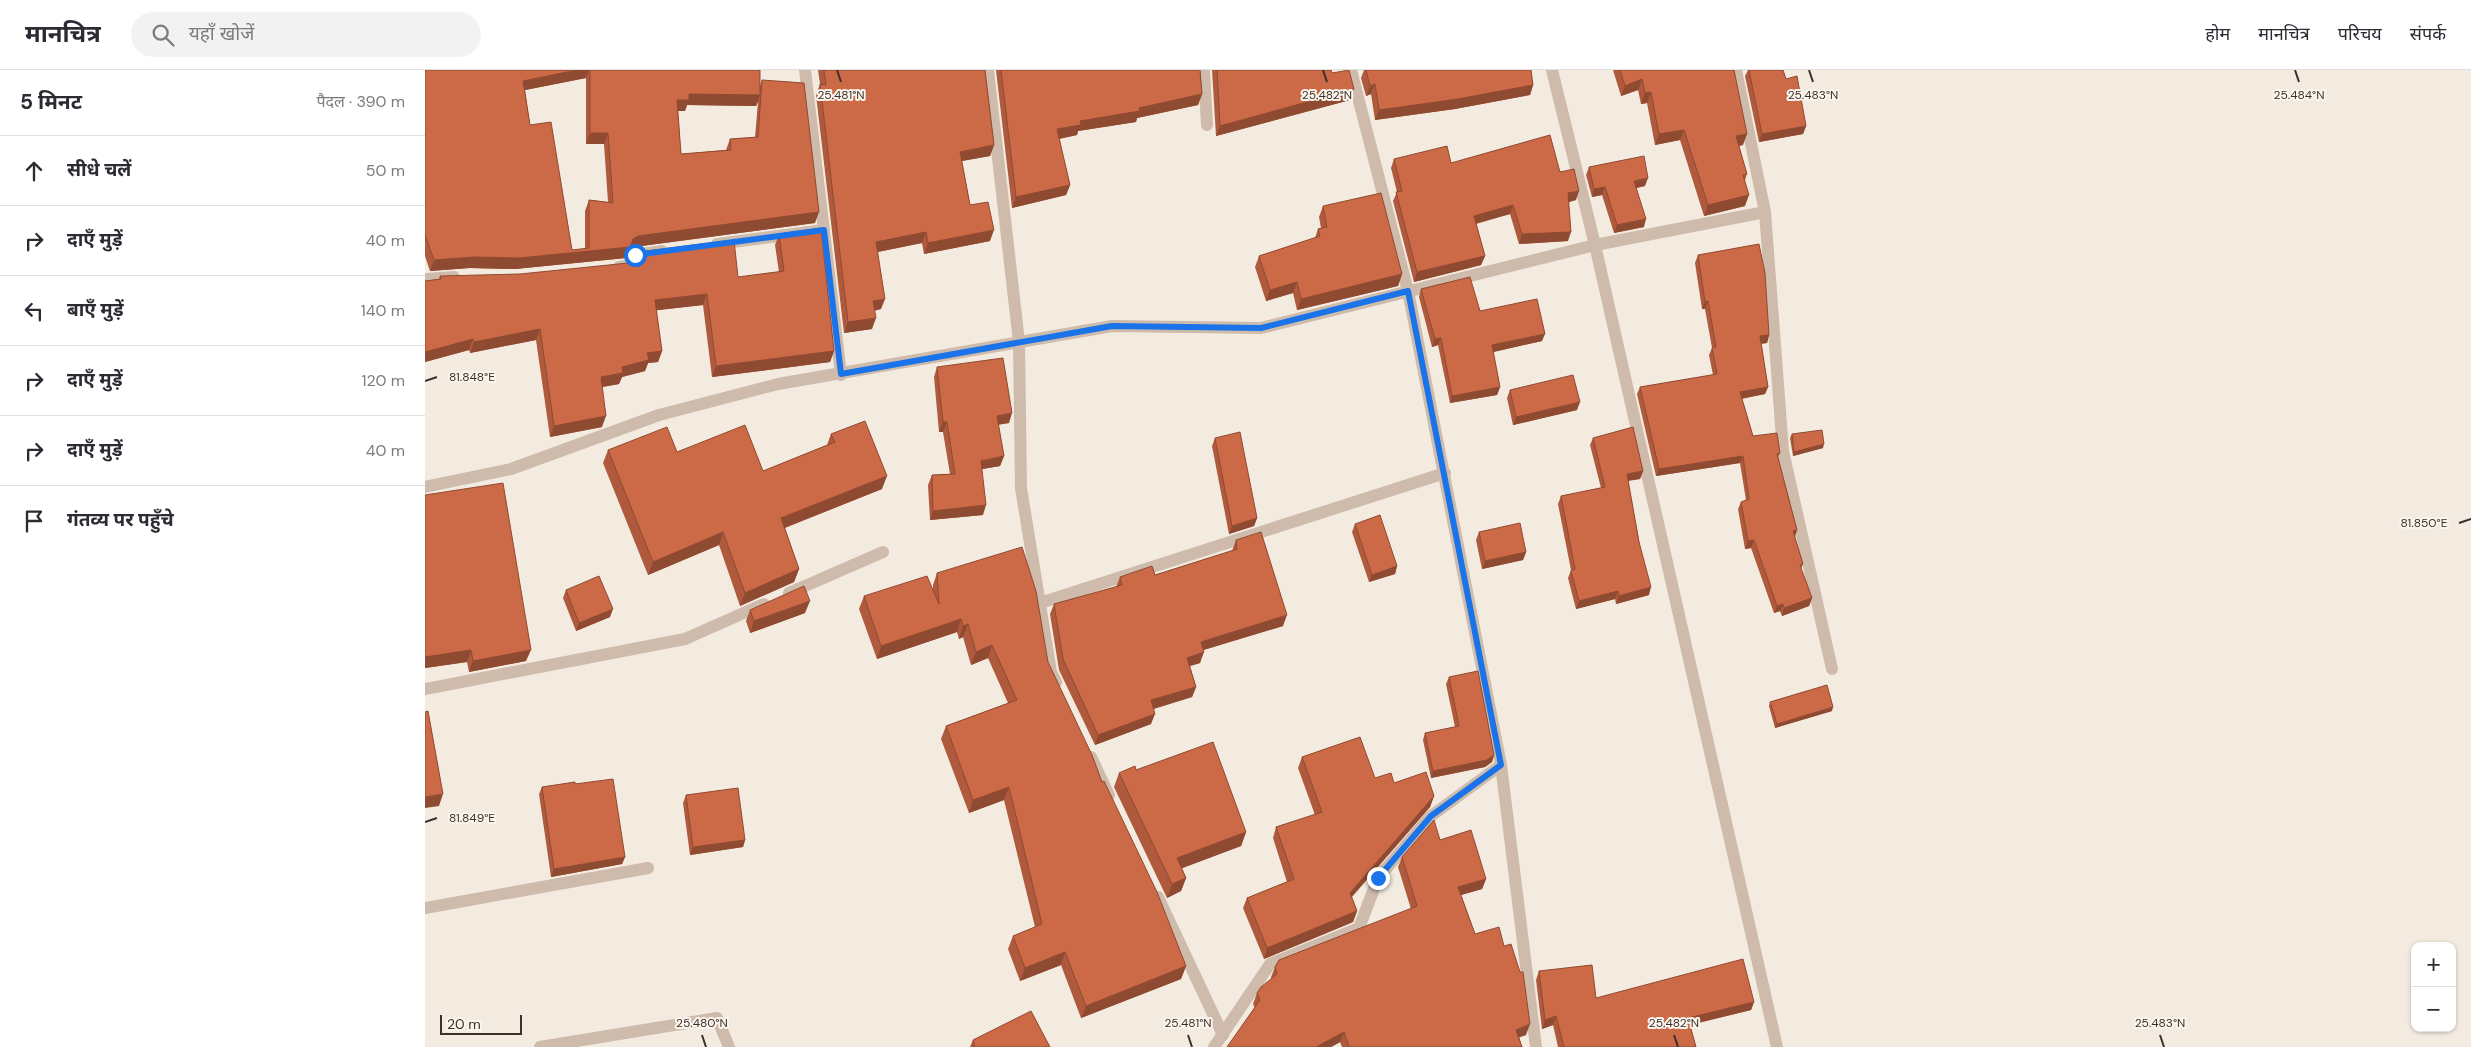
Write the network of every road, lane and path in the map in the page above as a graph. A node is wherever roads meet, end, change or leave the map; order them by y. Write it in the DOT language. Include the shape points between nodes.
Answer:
graph roads {
  1 [pos="805,70"];
  2 [pos="988,70"];
  3 [pos="1203,70"];
  4 [pos="1351,70"];
  5 [pos="1552,70"];
  6 [pos="1736,70"];
  7 [pos="1207,125"];
  8 [pos="1765,212"];
  9 [pos="824,230"];
  10 [pos="706,245"];
  11 [pos="1595,246"];
  12 [pos="677,249"];
  13 [pos="603,268"];
  14 [pos="470,276"];
  15 [pos="425,279"];
  16 [pos="1408,291"];
  17 [pos="1019,342"];
  18 [pos="841,374"];
  19 [pos="1445,473"];
  20 [pos="425,487"];
  21 [pos="883,552"];
  22 [pos="1040,603"];
  23 [pos="1832,669"];
  24 [pos="425,690"];
  25 [pos="1059,690"];
  26 [pos="1085,743"];
  27 [pos="1501,765"];
  28 [pos="1114,805"];
  29 [pos="647,868"];
  30 [pos="1152,885"];
  31 [pos="425,908"];
  32 [pos="1223,1035"];
  33 [pos="540,1047"];
  34 [pos="729,1047"];
  35 [pos="1214,1047"];
  36 [pos="1536,1047"];
  37 [pos="1777,1047"];
  1 -- 9 [label="street"];
  2 -- 17 [label="street"];
  3 -- 7 [label="street"];
  4 -- 16 [label="street"];
  5 -- 11 [label="street"];
  6 -- 8 [label="street"];
  8 -- 11 [label="street"];
  8 -- 23 [label="street" via="1783,451"];
  9 -- 10 [label="street"];
  9 -- 18 [label="street"];
  11 -- 16 [label="street"];
  11 -- 37 [label="street"];
  12 -- 13 [label="street" via="635,255 633,265"];
  14 -- 15 [label="street"];
  16 -- 17 [label="street" via="1261,328 1112,326"];
  16 -- 19 [label="street"];
  17 -- 18 [label="street"];
  17 -- 22 [label="street" via="1021,488"];
  18 -- 20 [label="street" via="778,384 659,415 511,470"];
  19 -- 22 [label="street"];
  19 -- 27 [label="street"];
  21 -- 24 [label="street" via="685,639"];
  22 -- 25 [label="street" via="1051,672"];
  26 -- 28 [label="street"];
  27 -- 32 [label="street" via="1425,823 1378,878 1359,928 1271,964"];
  27 -- 36 [label="street"];
  29 -- 31 [label="street"];
  30 -- 32 [label="street"];
  32 -- 35 [label="street"];
  33 -- 34 [label="street" via="717,1018"];
}
